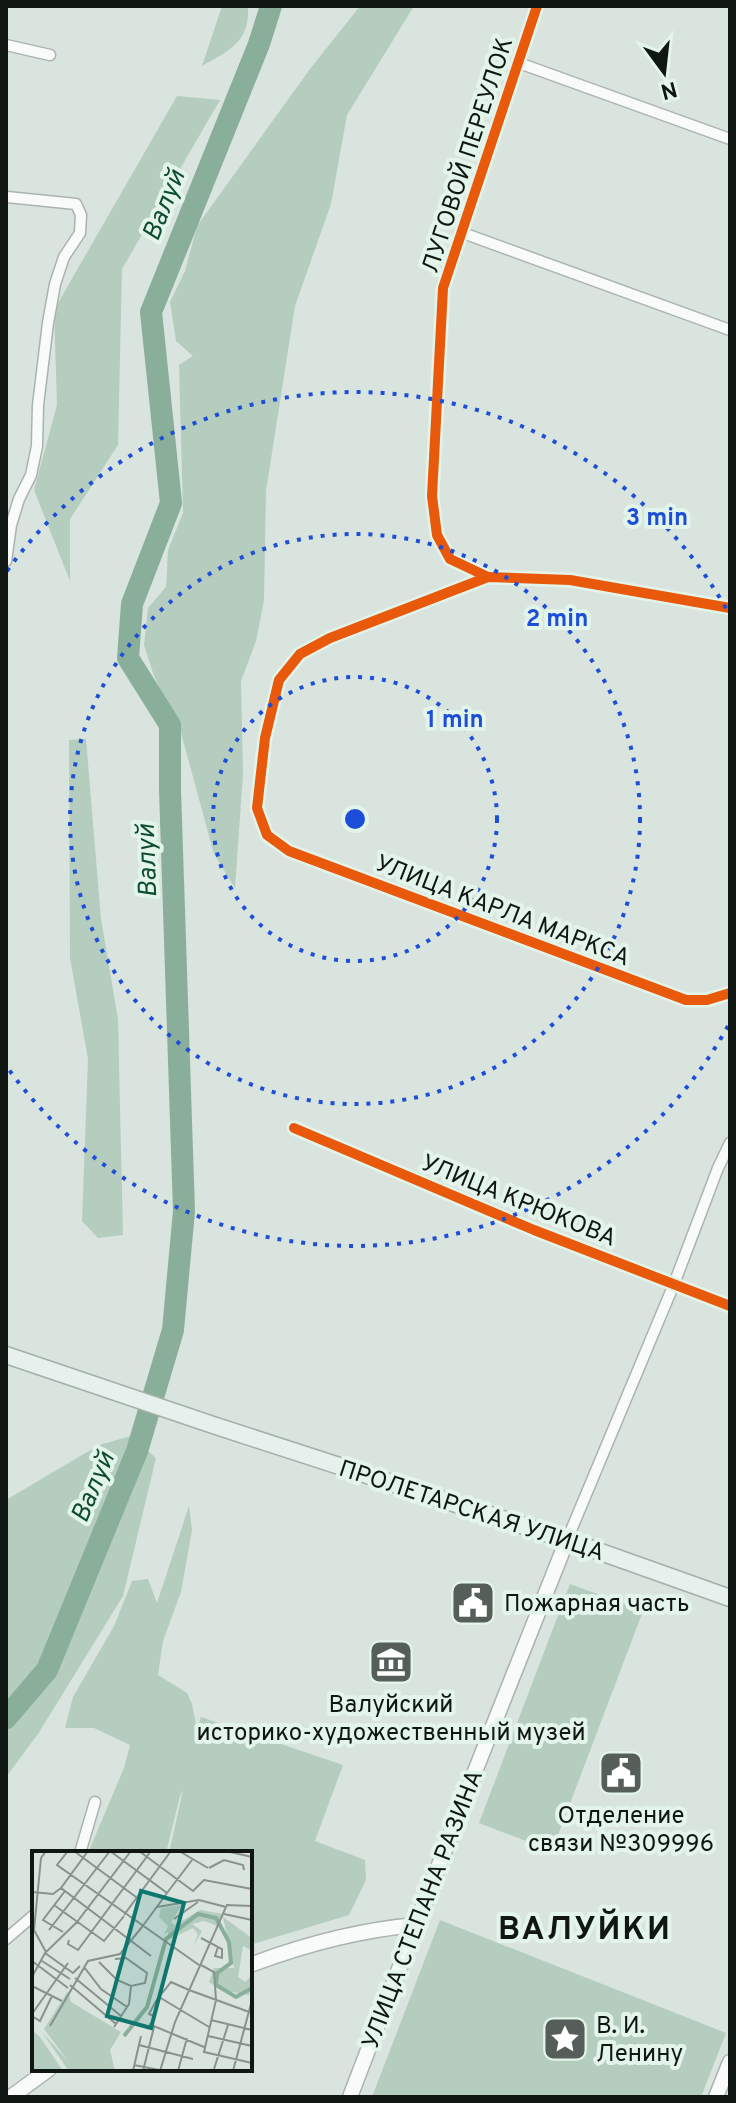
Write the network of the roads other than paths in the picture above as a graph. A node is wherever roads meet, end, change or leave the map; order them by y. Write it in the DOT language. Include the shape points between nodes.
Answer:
graph roads {
  1 [pos="537,6"];
  2 [pos="6,45"];
  3 [pos="50,55"];
  4 [pos="519,63"];
  5 [pos="730,139"];
  6 [pos="7,197"];
  7 [pos="463,233"];
  8 [pos="730,330"];
  9 [pos="8,522"];
  10 [pos="6,561"];
  11 [pos="488,577"];
  12 [pos="730,608"];
  13 [pos="730,993"];
  14 [pos="294,1128"];
  15 [pos="730,1143"];
  16 [pos="674,1284"];
  17 [pos="730,1306"];
  18 [pos="6,1355"];
  19 [pos="567,1540"];
  20 [pos="730,1598"];
  21 [pos="95,1802"];
  22 [pos="81,1851"];
  23 [pos="32,1917"];
  24 [pos="416,1925"];
  25 [pos="6,1939"];
  26 [pos="252,1964"];
  27 [pos="730,2062"];
  28 [pos="46,2071"];
  29 [pos="11,2097"];
  30 [pos="350,2097"];
  31 [pos="716,2097"];
  1 -- 4 [label="street, ЛУГОВОЙ ПЕРЕУЛОК"];
  2 -- 3 [label="street"];
  4 -- 5 [label="street"];
  4 -- 7 [label="street, ЛУГОВОЙ ПЕРЕУЛОК"];
  6 -- 9 [label="street" via="76,204 81,215 80,233 55,284 31,475"];
  7 -- 8 [label="street"];
  7 -- 11 [label="street, ЛУГОВОЙ ПЕРЕУЛОК" via="443,288 432,496 437,535 450,559"];
  9 -- 10 [label="street"];
  11 -- 12 [label="street" via="570,580"];
  11 -- 13 [label="street, УЛИЦА КАРЛА МАРКСА" via="300,654 279,680 265,738 257,808 267,835 289,851 686,1000"];
  14 -- 16 [label="street, УЛИЦА КРЮКОВА"];
  15 -- 16 [label="street, УЛИЦА СТЕПАНА РАЗИНА"];
  16 -- 17 [label="street, УЛИЦА КРЮКОВА"];
  16 -- 19 [label="street, УЛИЦА СТЕПАНА РАЗИНА"];
  18 -- 19 [label="main road, ПРОЛЕТАРСКАЯ УЛИЦА"];
  19 -- 20 [label="main road, ПРОЛЕТАРСКАЯ УЛИЦА"];
  19 -- 24 [label="main road, УЛИЦА СТЕПАНА РАЗИНА"];
  21 -- 22 [label="street"];
  23 -- 25 [label="street"];
  24 -- 26 [label="main road" via="340,1937"];
  24 -- 30 [label="main road, УЛИЦА СТЕПАНА РАЗИНА"];
  27 -- 31 [label="main road"];
  28 -- 29 [label="main road"];
}
